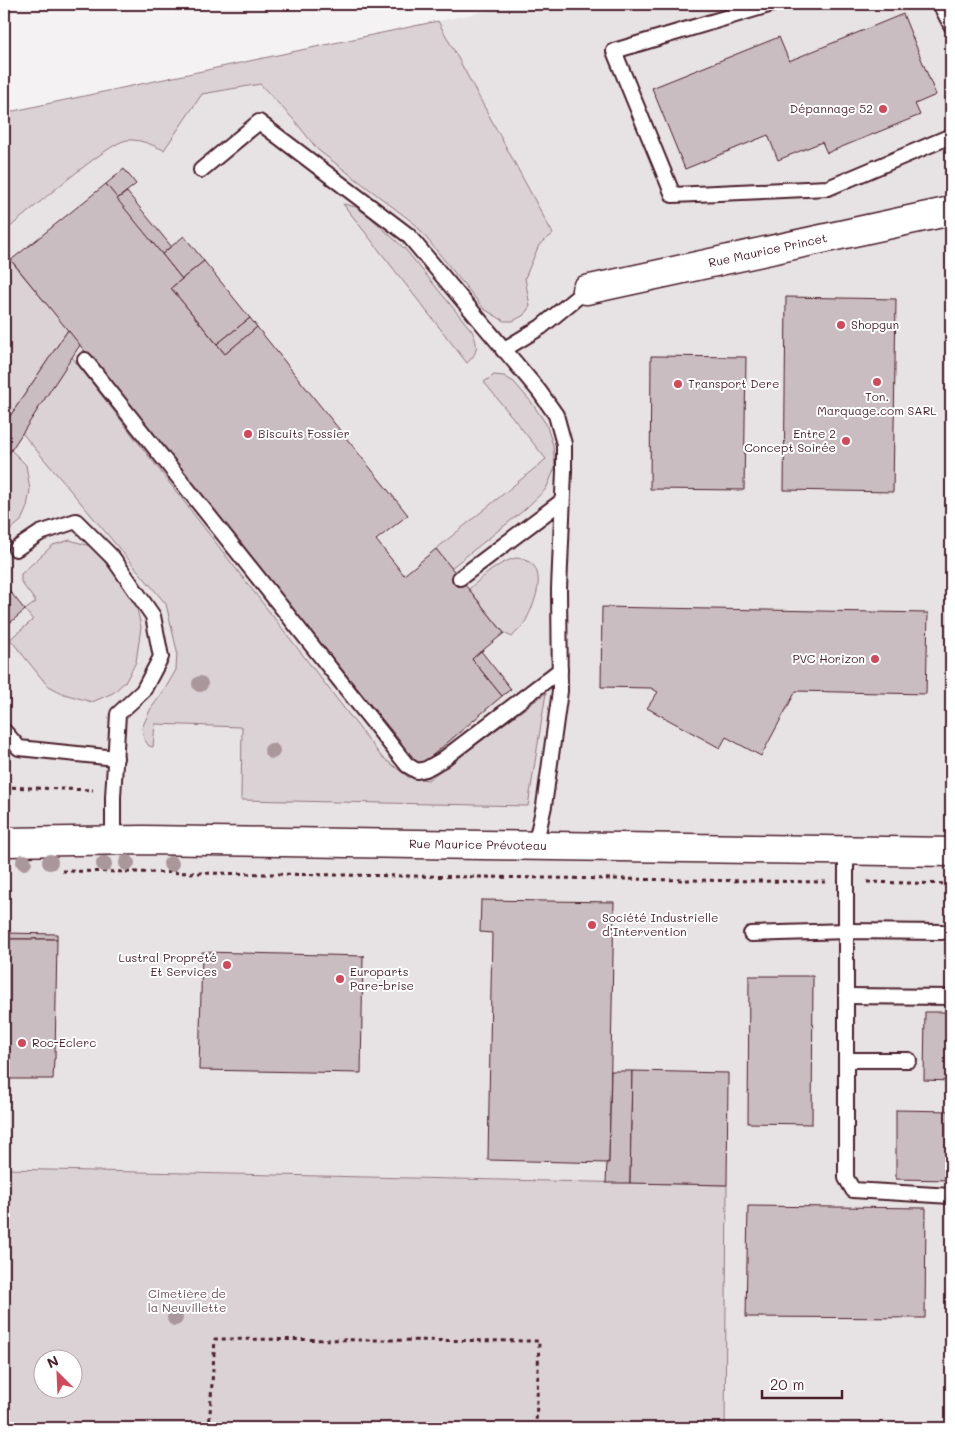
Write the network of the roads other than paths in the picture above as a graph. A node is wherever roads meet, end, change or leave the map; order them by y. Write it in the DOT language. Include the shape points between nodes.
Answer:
graph roads {
  1 [pos="772,4"];
  2 [pos="940,4"];
  3 [pos="951,25"];
  4 [pos="951,136"];
  5 [pos="201,170"];
  6 [pos="951,211"];
  7 [pos="586,290"];
  8 [pos="503,350"];
  9 [pos="85,360"];
  10 [pos="562,501"];
  11 [pos="16,550"];
  12 [pos="460,578"];
  13 [pos="560,670"];
  14 [pos="4,731"];
  15 [pos="116,758"];
  16 [pos="113,840"];
  17 [pos="4,842"];
  18 [pos="535,846"];
  19 [pos="846,851"];
  20 [pos="951,852"];
  21 [pos="847,931"];
  22 [pos="942,932"];
  23 [pos="751,934"];
  24 [pos="846,996"];
  25 [pos="951,997"];
  26 [pos="846,1060"];
  27 [pos="909,1060"];
  28 [pos="951,1196"];
  1 -- 4 [label="lane" via="614,52 673,195 828,188"];
  2 -- 3 [label="lane"];
  5 -- 8 [label="lane" via="259,122 408,235"];
  6 -- 7 [label="street, Rue Maurice Princet"];
  7 -- 8 [label="lane" via="541,327"];
  8 -- 10 [label="lane" via="556,415 564,444"];
  9 -- 13 [label="lane" via="407,766 417,771 442,760"];
  10 -- 12 [label="lane"];
  10 -- 13 [label="lane"];
  11 -- 15 [label="lane" via="40,533 76,521 113,558 152,616 161,657 143,691 118,714"];
  13 -- 18 [label="lane" via="544,806"];
  14 -- 15 [label="lane" via="18,748"];
  15 -- 16 [label="lane"];
  16 -- 17 [label="street, Rue Maurice Prévoteau"];
  16 -- 18 [label="street, Rue Maurice Prévoteau"];
  18 -- 19 [label="street, Rue Maurice Prévoteau"];
  19 -- 20 [label="street, Rue Maurice Prévoteau"];
  19 -- 21 [label="lane"];
  21 -- 22 [label="lane"];
  21 -- 23 [label="lane"];
  21 -- 24 [label="lane"];
  24 -- 25 [label="lane"];
  24 -- 26 [label="lane"];
  26 -- 27 [label="lane"];
  26 -- 28 [label="lane" via="846,1178 853,1190"];
}
